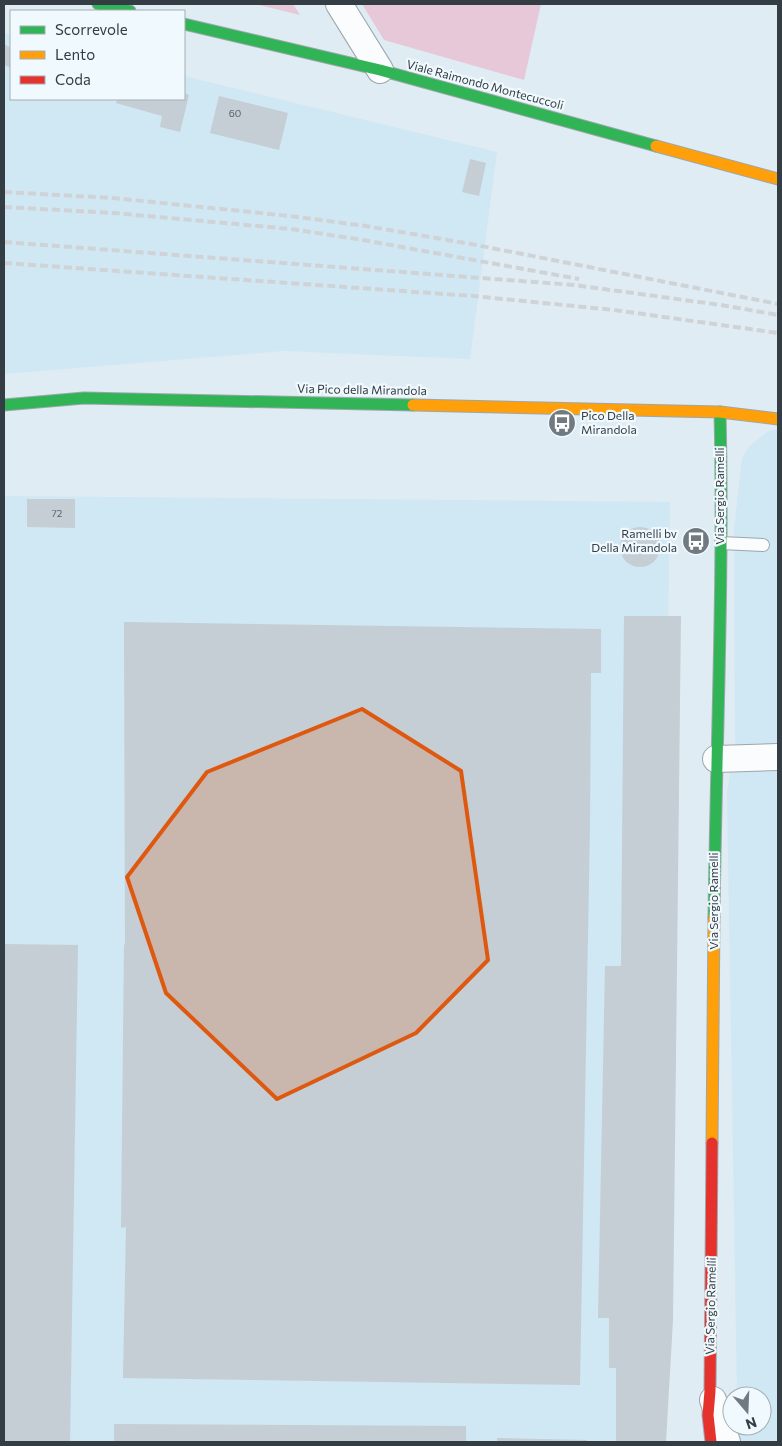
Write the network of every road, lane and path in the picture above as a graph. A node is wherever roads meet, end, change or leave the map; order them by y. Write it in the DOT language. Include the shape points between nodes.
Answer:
graph roads {
  1 [pos="98,4"];
  2 [pos="339,4"];
  3 [pos="125,10"];
  4 [pos="185,24"];
  5 [pos="380,70"];
  6 [pos="778,179"];
  7 [pos="4,405"];
  8 [pos="720,412"];
  9 [pos="778,419"];
  10 [pos="721,543"];
  11 [pos="763,545"];
  12 [pos="778,757"];
  13 [pos="716,759"];
  14 [pos="710,1391"];
  15 [pos="711,1442"];
  16 [pos="727,1442"];
  1 -- 3 [label="street"];
  2 -- 5 [label="street"];
  4 -- 5 [label="street, Viale Raimondo Montecuccoli"];
  5 -- 6 [label="street, Viale Raimondo Montecuccoli"];
  7 -- 8 [label="street, Via Pico della Mirandola" via="84,398"];
  8 -- 9 [label="street, Via Pico della Mirandola"];
  8 -- 10 [label="street, Via Sergio Ramelli"];
  10 -- 11 [label="lane"];
  10 -- 13 [label="street, Via Sergio Ramelli"];
  12 -- 13 [label="street"];
  13 -- 14 [label="street, Via Sergio Ramelli"];
  14 -- 15 [label="street, Via Sergio Ramelli"];
  14 -- 16 [label="street, Via Sergio Ramelli"];
}
